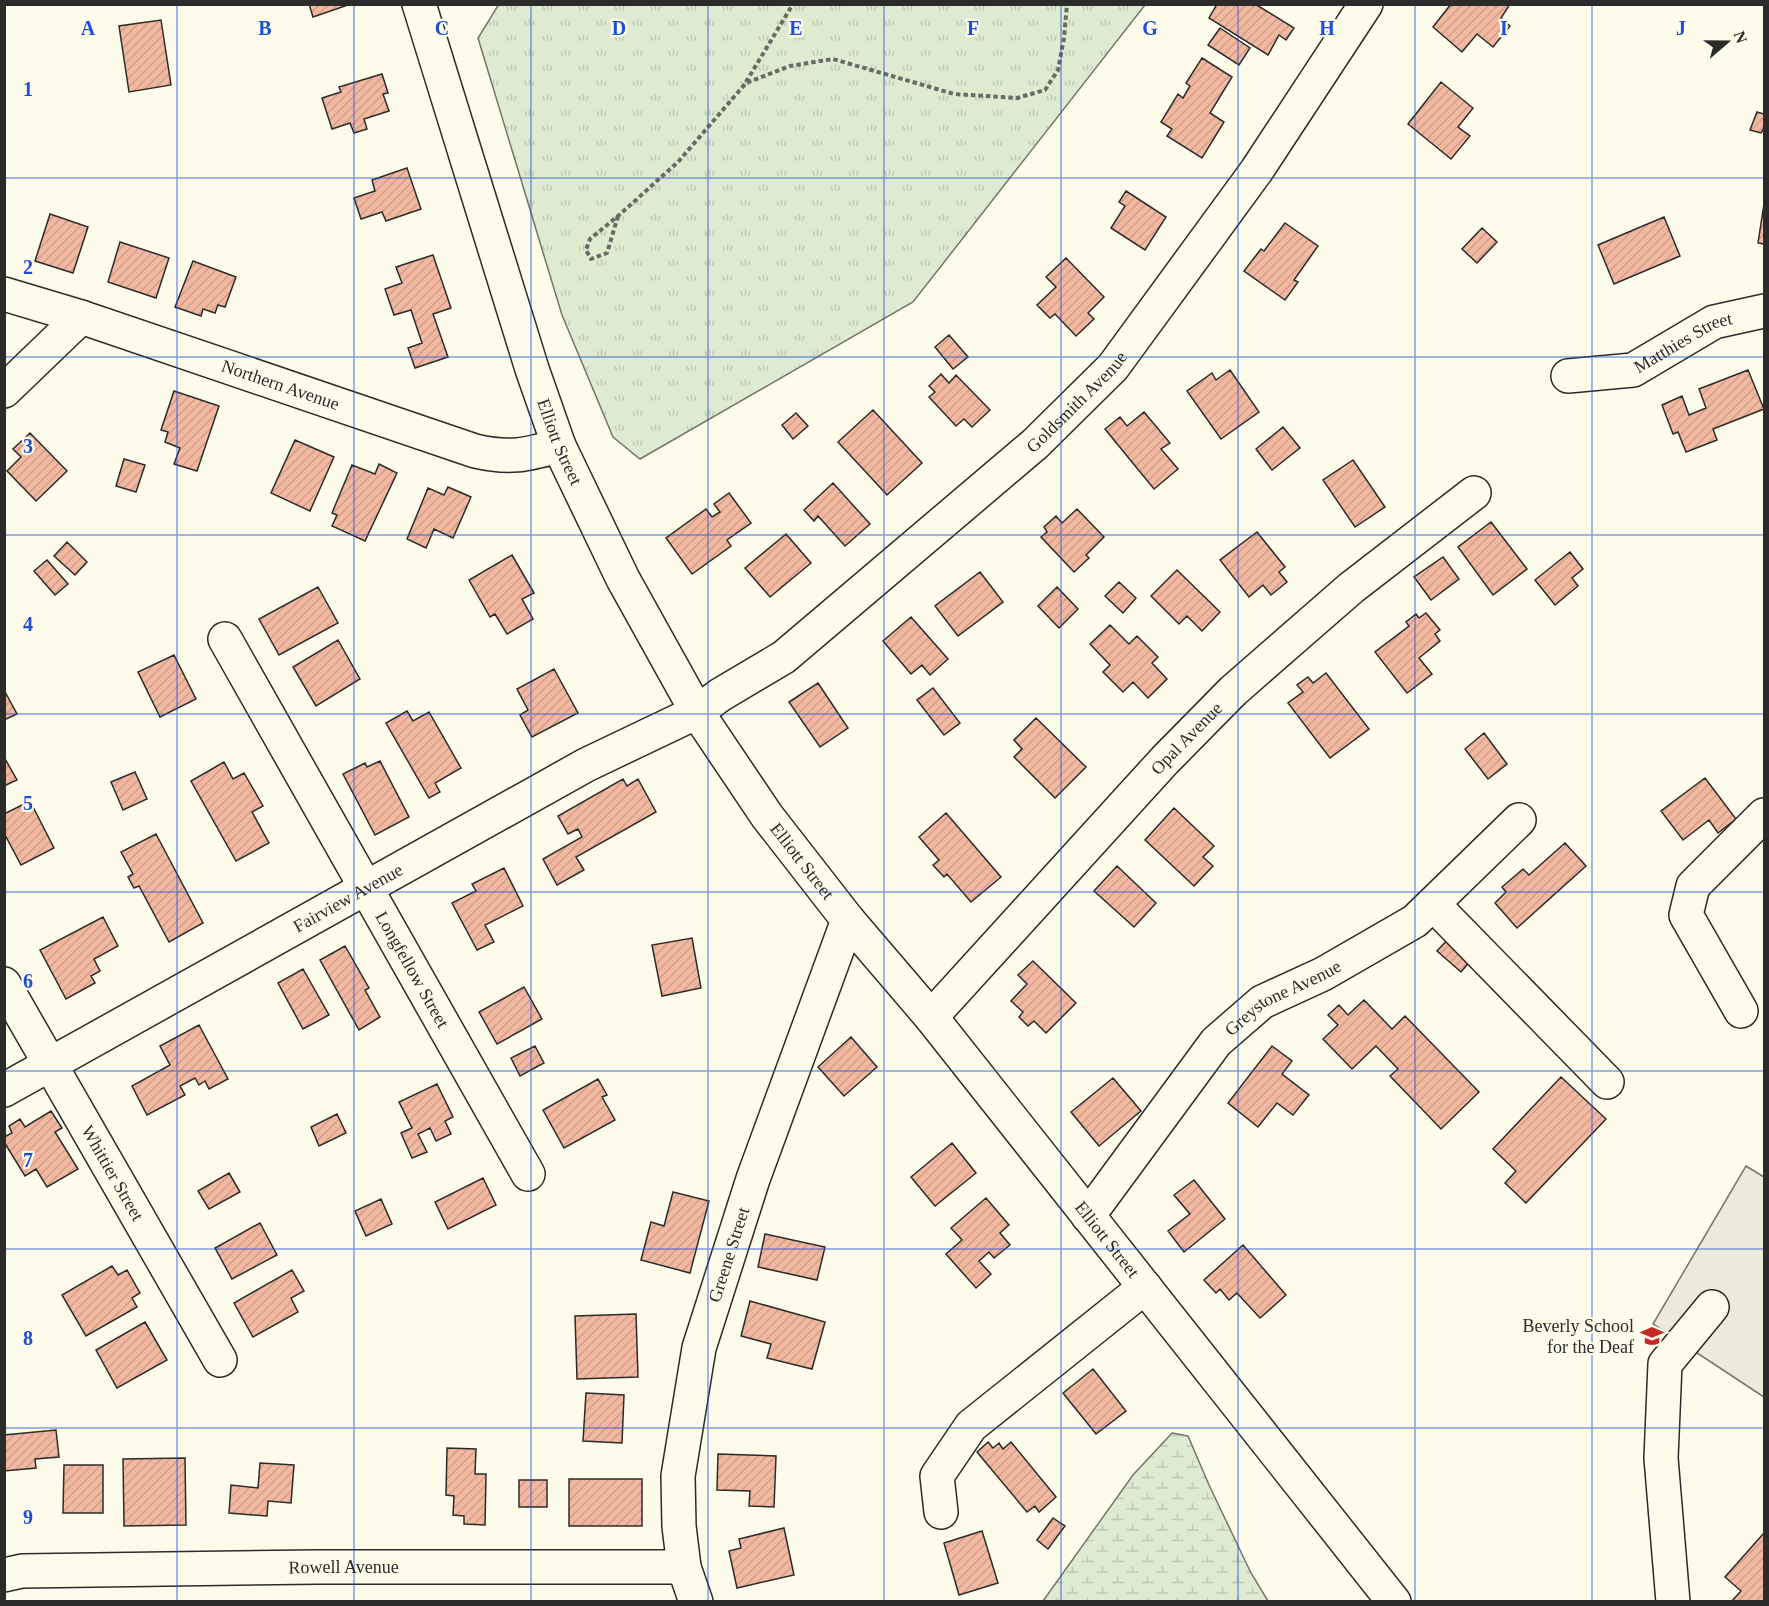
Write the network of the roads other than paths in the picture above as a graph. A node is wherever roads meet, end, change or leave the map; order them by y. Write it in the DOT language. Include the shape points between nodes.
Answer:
graph roads {
  1 [pos="419,4"];
  2 [pos="1366,4"];
  3 [pos="4,294"];
  4 [pos="1764,311"];
  5 [pos="81,317"];
  6 [pos="1568,376"];
  7 [pos="4,391"];
  8 [pos="559,446"];
  9 [pos="1474,493"];
  10 [pos="225,639"];
  11 [pos="696,712"];
  12 [pos="1764,815"];
  13 [pos="1519,820"];
  14 [pos="366,887"];
  15 [pos="1433,904"];
  16 [pos="848,920"];
  17 [pos="4,984"];
  18 [pos="1741,1011"];
  19 [pos="930,1017"];
  20 [pos="50,1064"];
  21 [pos="1607,1082"];
  22 [pos="4,1090"];
  23 [pos="528,1174"];
  24 [pos="1088,1216"];
  25 [pos="1145,1287"];
  26 [pos="1712,1307"];
  27 [pos="220,1360"];
  28 [pos="941,1512"];
  29 [pos="684,1567"];
  30 [pos="4,1575"];
  31 [pos="696,1602"];
  32 [pos="1394,1602"];
  33 [pos="1673,1602"];
  1 -- 8 [label="street, Elliott Street"];
  2 -- 11 [label="street, Goldsmith Avenue" via="1257,170 1113,367 1035,444 784,657"];
  3 -- 5 [label="street, Northern Avenue"];
  4 -- 6 [label="street, Matthies Street" via="1714,322 1633,370"];
  5 -- 7 [label="street"];
  5 -- 8 [label="street, Northern Avenue" via="475,451 498,456 525,455"];
  8 -- 11 [label="street, Elliott Street" via="623,579"];
  9 -- 19 [label="street, Opal Avenue" via="1351,588 1233,691"];
  10 -- 14 [label="street, Longfellow Street"];
  11 -- 14 [label="street, Fairview Avenue" via="586,765"];
  11 -- 16 [label="street, Elliott Street" via="767,816"];
  12 -- 18 [label="street" via="1693,886 1686,915"];
  13 -- 15 [label="street, Greystone Avenue"];
  14 -- 20 [label="street, Fairview Avenue"];
  14 -- 23 [label="street, Longfellow Street"];
  15 -- 21 [label="street"];
  15 -- 24 [label="street, Greystone Avenue" via="1415,921 1323,974 1262,1002 1216,1042"];
  16 -- 19 [label="street, Elliott Street"];
  16 -- 29 [label="street, Greene Street" via="753,1179 699,1348 678,1476"];
  17 -- 20 [label="street, Whittier Street"];
  19 -- 24 [label="street, Elliott Street"];
  20 -- 22 [label="street, Fairview Avenue"];
  20 -- 27 [label="street, Whittier Street"];
  24 -- 25 [label="street, Elliott Street"];
  25 -- 28 [label="street" via="971,1426 937,1476"];
  25 -- 32 [label="street, Elliott Street"];
  26 -- 33 [label="street" via="1665,1364 1661,1458"];
  29 -- 30 [label="street, Rowell Avenue" via="318,1567 22,1571"];
  29 -- 31 [label="street, Greene Street"];
}
